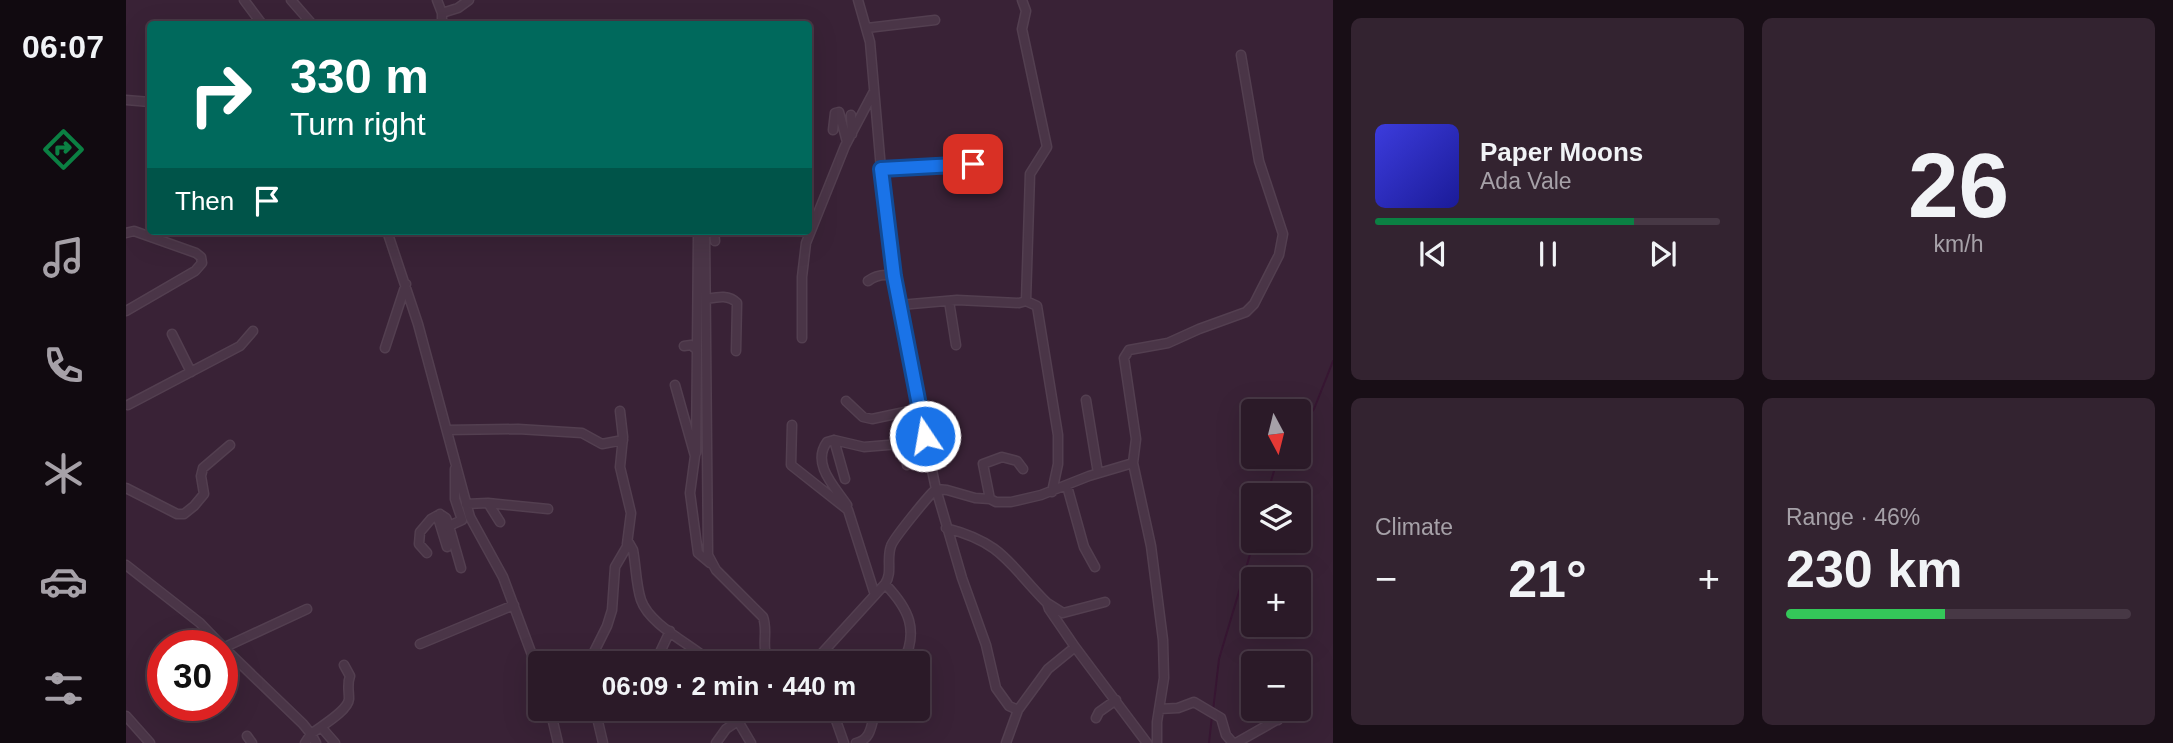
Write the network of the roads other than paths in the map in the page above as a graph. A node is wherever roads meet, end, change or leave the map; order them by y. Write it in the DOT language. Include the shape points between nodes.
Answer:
graph roads {
  1 [pos="244,0"];
  2 [pos="291,0"];
  3 [pos="437,0"];
  4 [pos="469,0"];
  5 [pos="858,0"];
  6 [pos="1022,0"];
  7 [pos="442,13"];
  8 [pos="934,20"];
  9 [pos="260,21"];
  10 [pos="309,21"];
  11 [pos="442,21"];
  12 [pos="867,28"];
  13 [pos="1241,55"];
  14 [pos="874,90"];
  15 [pos="126,100"];
  16 [pos="147,103"];
  17 [pos="851,115"];
  18 [pos="833,130"];
  19 [pos="850,138"];
  20 [pos="881,169"];
  21 [pos="988,169"];
  22 [pos="812,229"];
  23 [pos="126,233"];
  24 [pos="147,235"];
  25 [pos="147,235"];
  26 [pos="388,235"];
  27 [pos="702,235"];
  28 [pos="702,235"];
  29 [pos="714,235"];
  30 [pos="809,235"];
  31 [pos="715,241"];
  32 [pos="894,276"];
  33 [pos="868,281"];
  34 [pos="406,284"];
  35 [pos="706,299"];
  36 [pos="1026,300"];
  37 [pos="949,301"];
  38 [pos="900,305"];
  39 [pos="126,311"];
  40 [pos="253,331"];
  41 [pos="172,334"];
  42 [pos="802,338"];
  43 [pos="956,345"];
  44 [pos="684,346"];
  45 [pos="385,348"];
  46 [pos="697,349"];
  47 [pos="736,351"];
  48 [pos="191,372"];
  49 [pos="675,385"];
  50 [pos="1086,400"];
  51 [pos="846,401"];
  52 [pos="127,403"];
  53 [pos="919,409"];
  54 [pos="620,411"];
  55 [pos="792,425"];
  56 [pos="447,430"];
  57 [pos="623,440"];
  58 [pos="834,440"];
  59 [pos="230,444"];
  60 [pos="695,456"];
  61 [pos="1133,463"];
  62 [pos="456,466"];
  63 [pos="907,466"];
  64 [pos="1023,469"];
  65 [pos="1098,473"];
  66 [pos="845,479"];
  67 [pos="1067,486"];
  68 [pos="126,488"];
  69 [pos="936,489"];
  70 [pos="1052,492"];
  71 [pos="990,499"];
  72 [pos="488,503"];
  73 [pos="466,504"];
  74 [pos="845,508"];
  75 [pos="548,509"];
  76 [pos="440,514"];
  77 [pos="499,522"];
  78 [pos="449,526"];
  79 [pos="946,528"];
  80 [pos="627,544"];
  81 [pos="447,547"];
  82 [pos="427,553"];
  83 [pos="126,565"];
  84 [pos="712,565"];
  85 [pos="1095,567"];
  86 [pos="461,568"];
  87 [pos="885,584"];
  88 [pos="875,595"];
  89 [pos="1105,602"];
  90 [pos="1047,603"];
  91 [pos="514,605"];
  92 [pos="307,609"];
  93 [pos="206,630"];
  94 [pos="670,631"];
  95 [pos="238,640"];
  96 [pos="420,643"];
  97 [pos="1075,647"];
  98 [pos="531,651"];
  99 [pos="594,651"];
  100 [pos="661,651"];
  101 [pos="699,651"];
  102 [pos="764,651"];
  103 [pos="824,651"];
  104 [pos="907,651"];
  105 [pos="238,663"];
  106 [pos="344,665"];
  107 [pos="1116,700"];
  108 [pos="1159,709"];
  109 [pos="1018,710"];
  110 [pos="126,716"];
  111 [pos="1096,718"];
  112 [pos="553,721"];
  113 [pos="598,721"];
  114 [pos="738,721"];
  115 [pos="836,721"];
  116 [pos="872,721"];
  117 [pos="1276,721"];
  118 [pos="321,727"];
  119 [pos="311,734"];
  120 [pos="844,742"];
  121 [pos="150,743"];
  122 [pos="306,743"];
  123 [pos="316,743"];
  124 [pos="335,743"];
  125 [pos="558,743"];
  126 [pos="603,743"];
  127 [pos="716,743"];
  128 [pos="751,743"];
  129 [pos="855,743"];
  130 [pos="1006,743"];
  131 [pos="1147,743"];
  132 [pos="1157,743"];
  133 [pos="1234,743"];
  1 -- 9 [label="street"];
  2 -- 10 [label="street"];
  3 -- 7 [label="street"];
  4 -- 7 [label="street"];
  5 -- 12 [label="street"];
  6 -- 36 [label="street" via="1026,11 1022,29 1047,148 1030,174"];
  7 -- 11 [label="street"];
  8 -- 12 [label="street"];
  12 -- 14 [label="street"];
  13 -- 61 [label="street" via="1257,153 1283,241 1246,312 1168,343 1126,352 1136,439"];
  14 -- 19 [label="street"];
  14 -- 20 [label="street"];
  15 -- 16 [label="street"];
  17 -- 19 [label="street"];
  18 -- 19 [label="street" via="839,112"];
  19 -- 22 [label="street"];
  20 -- 21 [label="street" via="973,164"];
  20 -- 32 [label="street"];
  23 -- 25 [label="street" via="134,230"];
  24 -- 39 [label="street" via="196,253 202,263"];
  26 -- 34 [label="street"];
  27 -- 35 [label="street"];
  28 -- 46 [label="street"];
  29 -- 31 [label="street"];
  30 -- 42 [label="street" via="802,277"];
  32 -- 33 [label="street"];
  32 -- 38 [label="street"];
  34 -- 45 [label="street"];
  34 -- 56 [label="street"];
  35 -- 47 [label="street" via="721,296 737,303"];
  35 -- 84 [label="street" via="707,543"];
  36 -- 37 [label="street"];
  36 -- 70 [label="street" via="1037,306 1058,435"];
  37 -- 38 [label="street"];
  37 -- 43 [label="street"];
  38 -- 53 [label="street"];
  40 -- 48 [label="street" via="240,346"];
  41 -- 48 [label="street"];
  44 -- 46 [label="street"];
  46 -- 60 [label="street"];
  48 -- 52 [label="street"];
  49 -- 60 [label="street"];
  50 -- 65 [label="street"];
  51 -- 53 [label="street" via="872,419"];
  53 -- 69 [label="street"];
  54 -- 57 [label="street"];
  55 -- 74 [label="street" via="791,464"];
  56 -- 57 [label="street" via="582,433 602,444"];
  56 -- 62 [label="street"];
  57 -- 80 [label="street" via="620,467 631,513"];
  58 -- 63 [label="street" via="864,447 900,444 905,446"];
  58 -- 66 [label="street"];
  58 -- 74 [label="street" via="824,445 823,467"];
  59 -- 68 [label="street" via="203,468 204,494 184,514"];
  60 -- 84 [label="street" via="690,493 698,553"];
  61 -- 65 [label="street"];
  61 -- 108 [label="street" via="1151,546 1163,640"];
  62 -- 73 [label="street"];
  62 -- 78 [label="street" via="455,499 462,520"];
  64 -- 71 [label="street" via="1017,461 1002,457 983,464"];
  65 -- 67 [label="street"];
  67 -- 70 [label="street"];
  67 -- 85 [label="street" via="1084,547"];
  69 -- 71 [label="street"];
  69 -- 79 [label="street"];
  69 -- 87 [label="street" via="894,540"];
  70 -- 71 [label="street" via="1011,502"];
  72 -- 73 [label="street"];
  72 -- 75 [label="street"];
  72 -- 77 [label="street"];
  73 -- 91 [label="street"];
  74 -- 88 [label="street"];
  76 -- 78 [label="street"];
  76 -- 81 [label="street"];
  76 -- 82 [label="street" via="420,532 419,544"];
  78 -- 86 [label="street"];
  79 -- 90 [label="street" via="969,534 1000,552"];
  79 -- 109 [label="street" via="996,688 1005,702"];
  80 -- 94 [label="street" via="632,548 642,603"];
  80 -- 99 [label="street" via="615,567 612,610"];
  83 -- 93 [label="street"];
  84 -- 102 [label="street" via="763,617"];
  87 -- 88 [label="street"];
  87 -- 104 [label="street" via="903,604 911,625"];
  88 -- 103 [label="street"];
  89 -- 90 [label="street" via="1063,613"];
  90 -- 97 [label="street"];
  91 -- 96 [label="street"];
  91 -- 98 [label="street"];
  92 -- 95 [label="street"];
  94 -- 100 [label="street"];
  94 -- 101 [label="street"];
  97 -- 107 [label="street"];
  97 -- 109 [label="street" via="1048,669"];
  105 -- 119 [label="street"];
  106 -- 118 [label="street" via="350,676 349,700"];
  107 -- 111 [label="street"];
  107 -- 131 [label="street"];
  108 -- 132 [label="street"];
  108 -- 133 [label="street" via="1199,704 1222,719 1226,735"];
  109 -- 130 [label="street"];
  110 -- 121 [label="street"];
  112 -- 125 [label="street"];
  113 -- 126 [label="street"];
  114 -- 127 [label="street"];
  114 -- 128 [label="street"];
  115 -- 120 [label="street"];
  116 -- 129 [label="street" via="868,736"];
  117 -- 133 [label="street"];
  118 -- 119 [label="street"];
  118 -- 124 [label="street"];
  119 -- 122 [label="street"];
  119 -- 123 [label="street"];
  120 -- 129 [label="street"];
}
